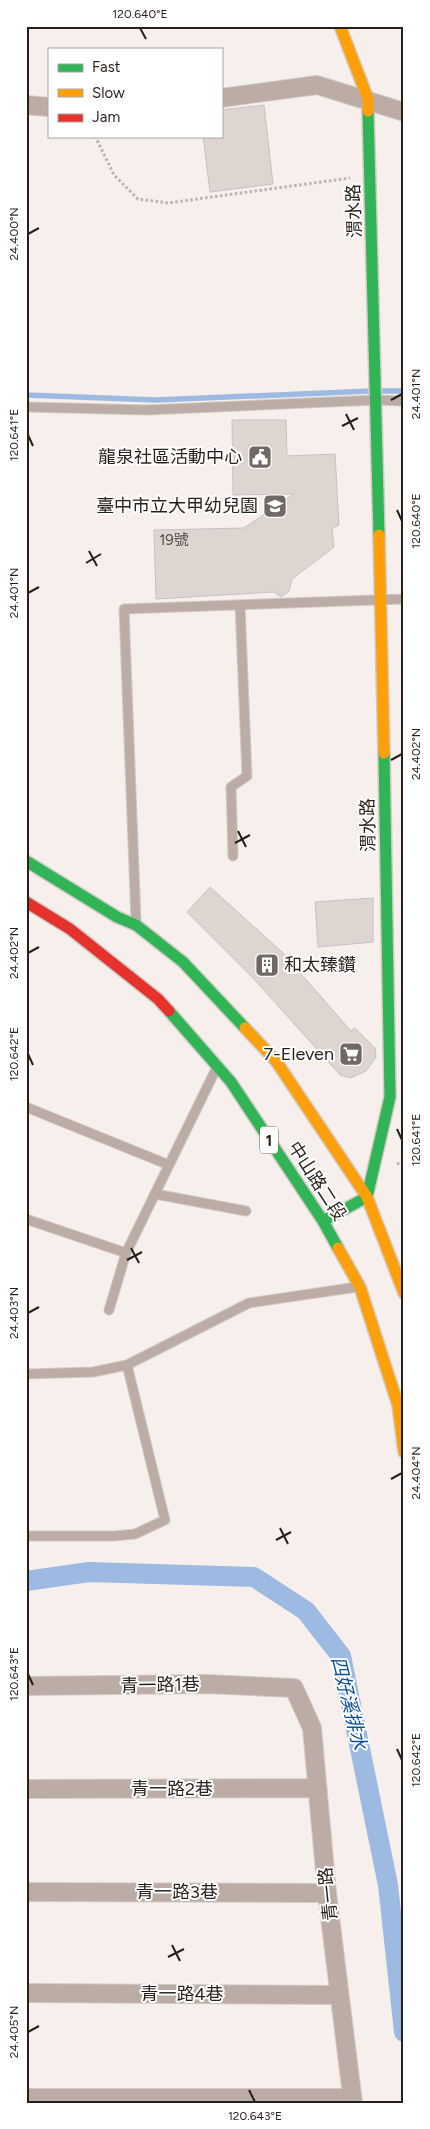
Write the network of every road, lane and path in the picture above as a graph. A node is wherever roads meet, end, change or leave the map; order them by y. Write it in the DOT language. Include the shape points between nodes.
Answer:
graph roads {
  1 [pos="340,26"];
  2 [pos="222,98"];
  3 [pos="368,99"];
  4 [pos="26,105"];
  5 [pos="48,107"];
  6 [pos="404,112"];
  7 [pos="96,138"];
  8 [pos="370,175"];
  9 [pos="377,400"];
  10 [pos="404,401"];
  11 [pos="26,407"];
  12 [pos="382,599"];
  13 [pos="404,599"];
  14 [pos="240,605"];
  15 [pos="233,856"];
  16 [pos="26,861"];
  17 [pos="26,902"];
  18 [pos="136,925"];
  19 [pos="217,1067"];
  20 [pos="26,1107"];
  21 [pos="169,1165"];
  22 [pos="155,1194"];
  23 [pos="367,1197"];
  24 [pos="246,1211"];
  25 [pos="26,1219"];
  26 [pos="323,1221"];
  27 [pos="126,1253"];
  28 [pos="360,1287"];
  29 [pos="404,1293"];
  30 [pos="109,1310"];
  31 [pos="127,1365"];
  32 [pos="26,1374"];
  33 [pos="404,1452"];
  34 [pos="26,1536"];
  35 [pos="26,1686"];
  36 [pos="294,1688"];
  37 [pos="317,1788"];
  38 [pos="26,1789"];
  39 [pos="26,1892"];
  40 [pos="327,1893"];
  41 [pos="26,1993"];
  42 [pos="338,1994"];
  43 [pos="26,2098"];
  44 [pos="352,2100"];
  1 -- 3 [label="main road, 渭水路"];
  2 -- 3 [label="street" via="316,85"];
  3 -- 6 [label="street"];
  3 -- 8 [label="main road, 渭水路"];
  4 -- 5 [label="street"];
  7 -- 8 [label="path" via="114,175 138,199 168,203"];
  8 -- 9 [label="main road, 渭水路"];
  9 -- 10 [label="lane"];
  9 -- 11 [label="lane" via="146,410"];
  9 -- 12 [label="main road, 渭水路"];
  12 -- 13 [label="lane"];
  12 -- 14 [label="lane"];
  12 -- 23 [label="main road, 渭水路" via="390,1097"];
  14 -- 15 [label="lane" via="247,776 232,787"];
  14 -- 18 [label="lane" via="124,610"];
  16 -- 18 [label="main road, 中山路二段" via="117,917"];
  17 -- 19 [label="main road, 中山路二段 / 1" via="70,929 158,999"];
  18 -- 23 [label="main road, 中山路二段" via="183,962 276,1061"];
  19 -- 21 [label="lane"];
  19 -- 26 [label="main road, 中山路二段 / 1" via="231,1082"];
  20 -- 21 [label="lane"];
  21 -- 22 [label="lane"];
  22 -- 24 [label="lane"];
  22 -- 27 [label="lane"];
  23 -- 26 [label="main road"];
  23 -- 29 [label="main road, 中山路二段"];
  25 -- 27 [label="lane"];
  26 -- 28 [label="main road, 中山路二段 / 1"];
  27 -- 30 [label="lane"];
  28 -- 31 [label="lane" via="249,1304"];
  28 -- 33 [label="main road, 中山路二段 / 1" via="398,1405"];
  31 -- 32 [label="lane" via="93,1372"];
  31 -- 34 [label="lane" via="165,1520 135,1534"];
  35 -- 36 [label="street, 青一路1巷" via="207,1684"];
  36 -- 37 [label="street, 青一路" via="312,1728"];
  37 -- 38 [label="street, 青一路2巷"];
  37 -- 40 [label="street, 青一路"];
  39 -- 40 [label="street, 青一路3巷"];
  40 -- 42 [label="street, 青一路"];
  41 -- 42 [label="street, 青一路4巷"];
  42 -- 44 [label="street, 青一路"];
  43 -- 44 [label="street"];
}
